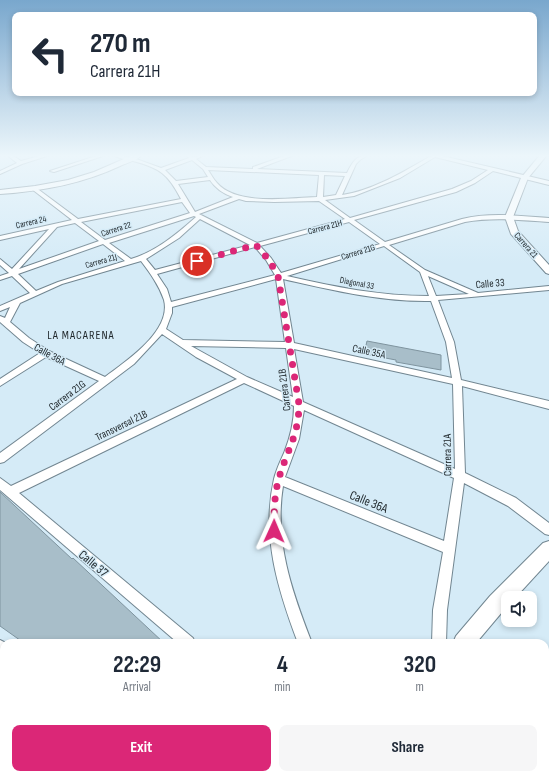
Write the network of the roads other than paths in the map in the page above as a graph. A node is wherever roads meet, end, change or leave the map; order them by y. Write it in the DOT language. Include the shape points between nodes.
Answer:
graph roads {
  1 [pos="37,191"];
  2 [pos="179,191"];
  3 [pos="225,191"];
  4 [pos="321,191"];
  5 [pos="341,191"];
  6 [pos="361,191"];
  7 [pos="450,191"];
  8 [pos="520,191"];
  9 [pos="238,197"];
  10 [pos="338,197"];
  11 [pos="320,199"];
  12 [pos="184,200"];
  13 [pos="196,216"];
  14 [pos="509,217"];
  15 [pos="350,220"];
  16 [pos="549,220"];
  17 [pos="76,221"];
  18 [pos="55,226"];
  19 [pos="0,238"];
  20 [pos="104,242"];
  21 [pos="385,244"];
  22 [pos="256,245"];
  23 [pos="142,258"];
  24 [pos="0,261"];
  25 [pos="130,262"];
  26 [pos="549,271"];
  27 [pos="423,272"];
  28 [pos="12,273"];
  29 [pos="154,273"];
  30 [pos="278,276"];
  31 [pos="0,278"];
  32 [pos="549,288"];
  33 [pos="34,293"];
  34 [pos="478,295"];
  35 [pos="434,299"];
  36 [pos="17,301"];
  37 [pos="169,305"];
  38 [pos="0,309"];
  39 [pos="3,320"];
  40 [pos="162,330"];
  41 [pos="180,343"];
  42 [pos="290,345"];
  43 [pos="46,353"];
  44 [pos="244,379"];
  45 [pos="106,381"];
  46 [pos="457,382"];
  47 [pos="0,383"];
  48 [pos="299,404"];
  49 [pos="549,405"];
  50 [pos="0,459"];
  51 [pos="460,476"];
  52 [pos="279,479"];
  53 [pos="0,483"];
  54 [pos="10,492"];
  55 [pos="549,530"];
  56 [pos="449,549"];
  57 [pos="549,549"];
  58 [pos="183,639"];
  59 [pos="304,639"];
  60 [pos="439,639"];
  61 [pos="466,639"];
  1 -- 17 [label="street"];
  2 -- 12 [label="street"];
  3 -- 9 [label="street"];
  4 -- 11 [label="street"];
  5 -- 10 [label="street"];
  6 -- 10 [label="street"];
  7 -- 15 [label="street, Carrera 21H"];
  8 -- 14 [label="street"];
  9 -- 11 [label="street" via="266,200"];
  9 -- 13 [label="street, Carrera 22"];
  10 -- 11 [label="street"];
  11 -- 15 [label="street"];
  12 -- 13 [label="street"];
  12 -- 17 [label="street, Carrera 24"];
  13 -- 20 [label="street, Carrera 22"];
  13 -- 22 [label="street, Carrera 21B"];
  13 -- 23 [label="street, Carrera 21J" via="177,237"];
  14 -- 16 [label="street, Carrera 21G"];
  14 -- 21 [label="street, Carrera 21G" via="464,220"];
  14 -- 26 [label="street, Carrera 21" via="514,232"];
  15 -- 21 [label="street"];
  15 -- 22 [label="street, Carrera 21H"];
  17 -- 18 [label="street, Carrera 24"];
  17 -- 20 [label="street"];
  18 -- 19 [label="street, Carrera 24"];
  18 -- 28 [label="street"];
  20 -- 25 [label="street"];
  20 -- 28 [label="street, Carrera 22"];
  21 -- 27 [label="street"];
  21 -- 30 [label="street, Carrera 21G"];
  22 -- 29 [label="street, Carrera 21H"];
  22 -- 30 [label="street, Carrera 21B"];
  23 -- 25 [label="street, Carrera 21J"];
  23 -- 29 [label="street"];
  24 -- 28 [label="street"];
  25 -- 33 [label="street, Carrera 21J"];
  27 -- 34 [label="street"];
  27 -- 35 [label="street, Carrera 21A"];
  28 -- 31 [label="street, Carrera 22"];
  28 -- 33 [label="street"];
  29 -- 37 [label="street"];
  30 -- 35 [label="street, Diagonal 33" via="366,295"];
  30 -- 37 [label="street, Carrera 21G"];
  30 -- 42 [label="street, Carrera 21B"];
  32 -- 34 [label="street, Calle 33"];
  33 -- 36 [label="street, Carrera 21J"];
  34 -- 35 [label="street, Calle 33"];
  35 -- 46 [label="street, Carrera 21A" via="450,342"];
  36 -- 38 [label="street, Carrera 21J"];
  36 -- 39 [label="street"];
  37 -- 40 [label="street"];
  39 -- 43 [label="street, Calle 36A"];
  40 -- 41 [label="street"];
  40 -- 45 [label="street, Carrera 21G" via="150,345"];
  41 -- 42 [label="street, Calle 35A"];
  41 -- 44 [label="street"];
  42 -- 46 [label="street, Calle 35A"];
  42 -- 48 [label="street, Carrera 21B"];
  43 -- 45 [label="street, Calle 36A"];
  43 -- 47 [label="street"];
  44 -- 48 [label="street"];
  44 -- 54 [label="street, Transversal 21B"];
  45 -- 50 [label="street, Carrera 21G"];
  46 -- 49 [label="street, Calle 35A"];
  46 -- 51 [label="street, Carrera 21A"];
  48 -- 51 [label="street"];
  48 -- 52 [label="street, Carrera 21B" via="296,433"];
  51 -- 55 [label="street" via="512,502"];
  51 -- 56 [label="street, Carrera 21A"];
  52 -- 56 [label="street, Calle 36A"];
  52 -- 59 [label="street, Carrera 21B" via="274,531 277,554 283,584"];
  53 -- 54 [label="street, Calle 37"];
  54 -- 58 [label="street, Calle 37"];
  56 -- 60 [label="street, Carrera 21A" via="440,610"];
  57 -- 61 [label="street"];
}
